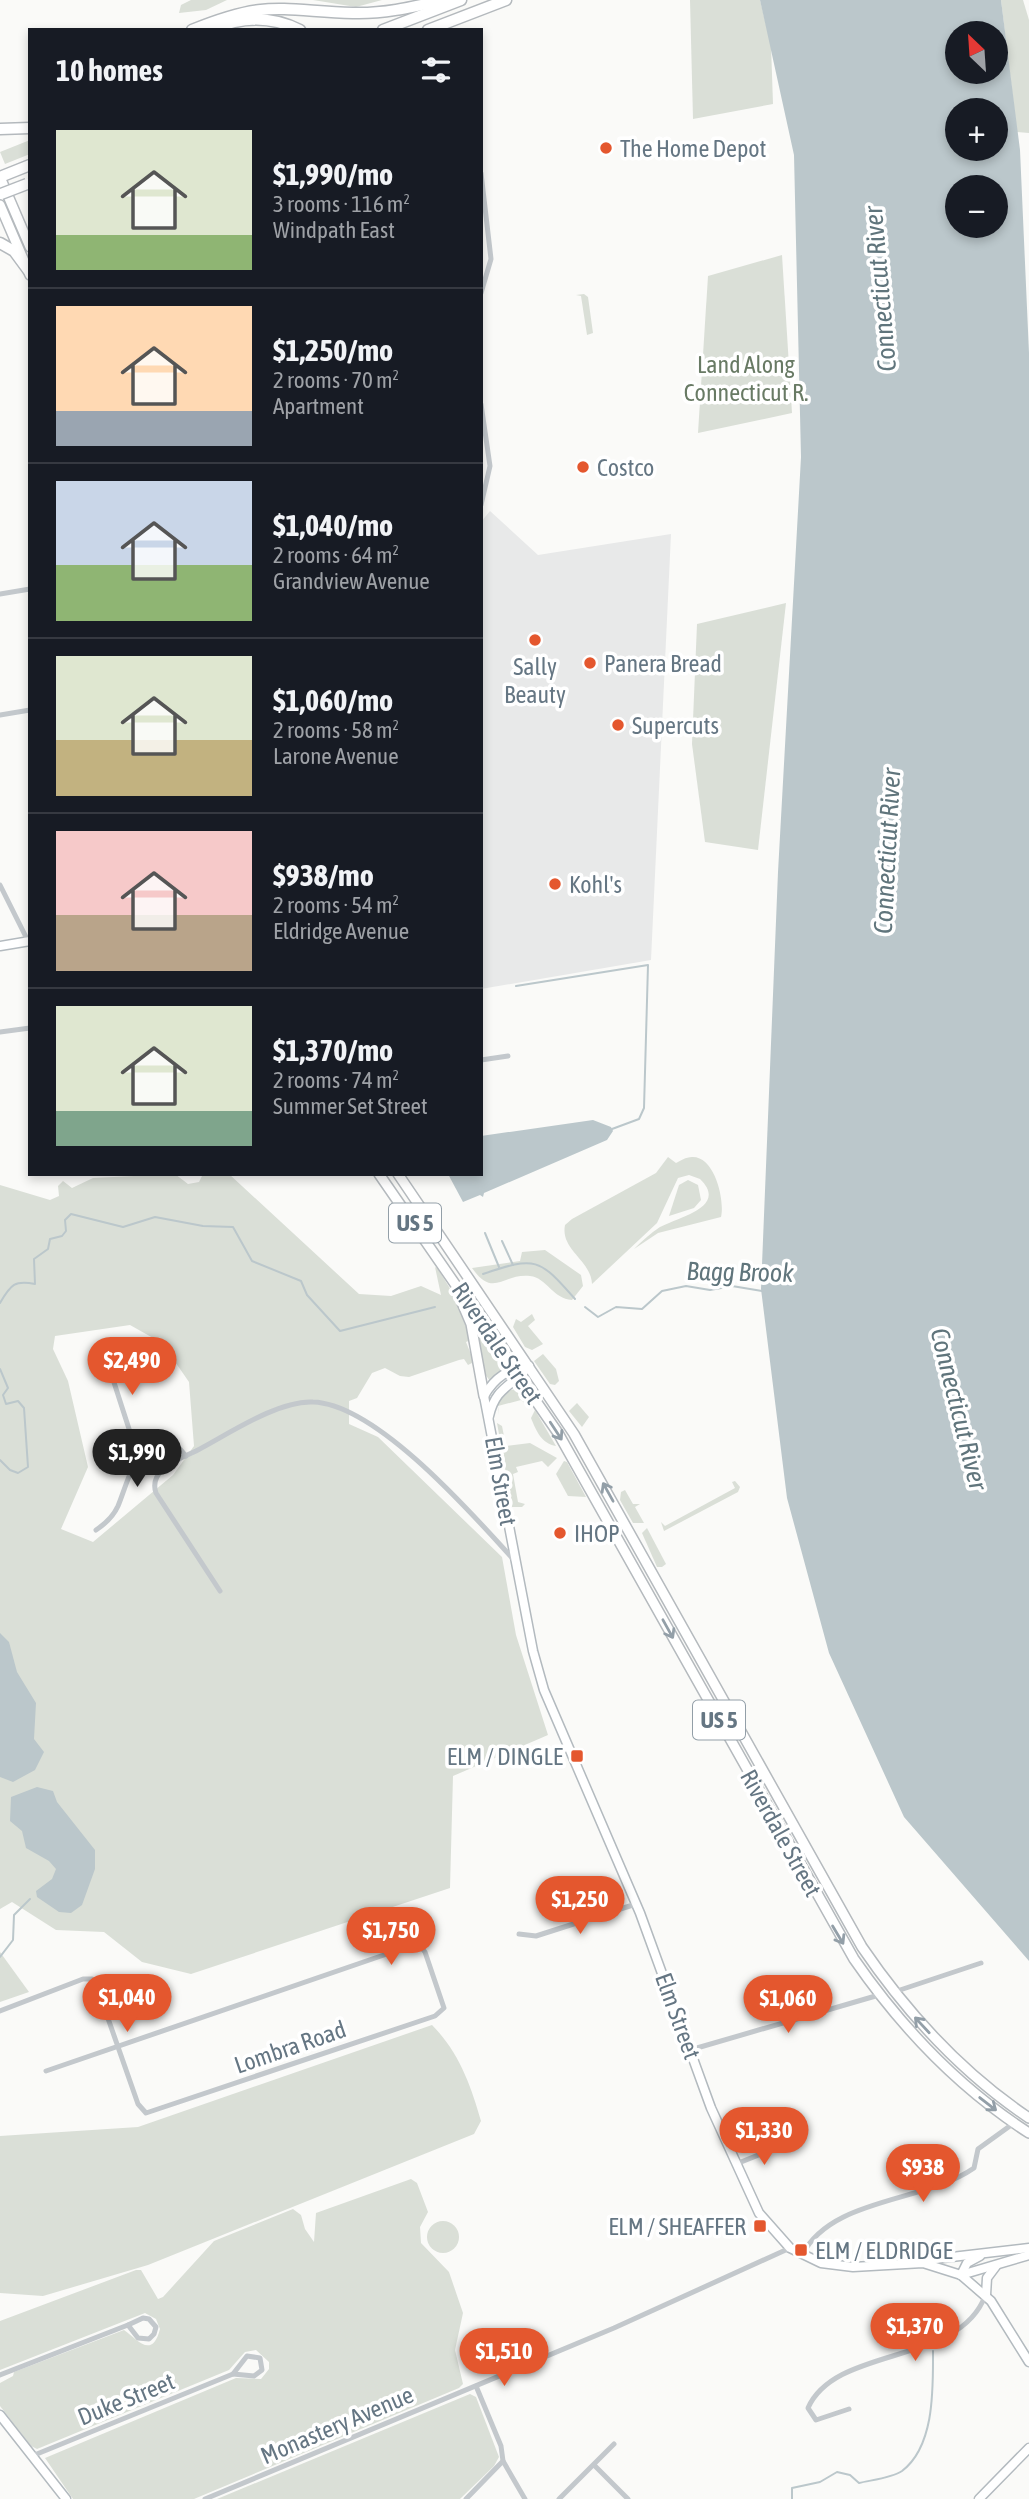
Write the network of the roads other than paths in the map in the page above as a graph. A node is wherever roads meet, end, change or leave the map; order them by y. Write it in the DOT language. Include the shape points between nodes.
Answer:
graph roads {
  1 [pos="443,0"];
  2 [pos="461,0"];
  3 [pos="506,0"];
  4 [pos="195,28"];
  5 [pos="217,28"];
  6 [pos="239,28"];
  7 [pos="295,28"];
  8 [pos="296,28"];
  9 [pos="388,28"];
  10 [pos="433,28"];
  11 [pos="452,28"];
  12 [pos="28,128"];
  13 [pos="0,129"];
  14 [pos="26,165"];
  15 [pos="0,177"];
  16 [pos="28,183"];
  17 [pos="483,190"];
  18 [pos="0,194"];
  19 [pos="0,205"];
  20 [pos="28,242"];
  21 [pos="0,243"];
  22 [pos="28,271"];
  23 [pos="28,272"];
  24 [pos="483,286"];
  25 [pos="483,419"];
  26 [pos="483,498"];
  27 [pos="28,589"];
  28 [pos="0,594"];
  29 [pos="28,710"];
  30 [pos="0,715"];
  31 [pos="0,885"];
  32 [pos="28,939"];
  33 [pos="28,943"];
  34 [pos="0,946"];
  35 [pos="28,1028"];
  36 [pos="0,1032"];
  37 [pos="508,1056"];
  38 [pos="483,1060"];
  39 [pos="380,1176"];
  40 [pos="399,1176"];
  41 [pos="450,1273"];
  42 [pos="115,1348"];
  43 [pos="529,1366"];
  44 [pos="514,1368"];
  45 [pos="520,1377"];
  46 [pos="484,1396"];
  47 [pos="489,1416"];
  48 [pos="156,1440"];
  49 [pos="186,1456"];
  50 [pos="96,1530"];
  51 [pos="516,1562"];
  52 [pos="220,1591"];
  53 [pos="636,1904"];
  54 [pos="519,1934"];
  55 [pos="981,1963"];
  56 [pos="894,1992"];
  57 [pos="879,1995"];
  58 [pos="0,2011"];
  59 [pos="118,2048"];
  60 [pos="690,2050"];
  61 [pos="46,2071"];
  62 [pos="1029,2118"];
  63 [pos="1014,2123"];
  64 [pos="1029,2133"];
  65 [pos="781,2146"];
  66 [pos="736,2164"];
  67 [pos="790,2248"];
  68 [pos="1029,2248"];
  69 [pos="990,2252"];
  70 [pos="802,2255"];
  71 [pos="1029,2255"];
  72 [pos="913,2263"];
  73 [pos="1003,2263"];
  74 [pos="961,2275"];
  75 [pos="986,2295"];
  76 [pos="128,2325"];
  77 [pos="1029,2362"];
  78 [pos="233,2374"];
  79 [pos="0,2375"];
  80 [pos="476,2386"];
  81 [pos="849,2409"];
  82 [pos="0,2414"];
  83 [pos="614,2444"];
  84 [pos="1029,2448"];
  85 [pos="32,2456"];
  86 [pos="503,2460"];
  87 [pos="594,2465"];
  88 [pos="65,2499"];
  89 [pos="205,2499"];
  90 [pos="466,2499"];
  91 [pos="525,2499"];
  92 [pos="559,2499"];
  93 [pos="628,2499"];
  94 [pos="979,2499"];
  1 -- 4 [label="highway" via="366,13 254,2 230,8"];
  2 -- 9 [label="highway"];
  3 -- 10 [label="highway"];
  3 -- 11 [label="highway"];
  5 -- 8 [label="highway" via="257,19"];
  6 -- 7 [label="highway" via="264,22"];
  12 -- 13 [label="highway"];
  14 -- 15 [label="highway"];
  15 -- 20 [label="main road"];
  16 -- 18 [label="highway, bridge"];
  17 -- 24 [label="street" via="491,258"];
  19 -- 22 [label="main road"];
  21 -- 23 [label="highway" via="14,251"];
  25 -- 26 [label="street" via="490,472"];
  27 -- 28 [label="street"];
  29 -- 30 [label="street"];
  31 -- 32 [label="street"];
  33 -- 34 [label="main road"];
  35 -- 36 [label="street"];
  37 -- 38 [label="street"];
  39 -- 41 [label="main road, Riverdale Street / US 5"];
  40 -- 43 [label="main road, Riverdale Street / US 5"];
  41 -- 44 [label="main road, Riverdale Street / US 5"];
  41 -- 46 [label="main road" via="471,1324"];
  42 -- 48 [label="street" via="110,1370 130,1432"];
  43 -- 44 [label="main road"];
  43 -- 45 [label="main road, Elm Street"];
  56 -- 43 [label="main road, Riverdale Street / US 5, one-way" via="848,1926 591,1461"];
  44 -- 45 [label="main road, Riverdale Street / US 5"];
  44 -- 46 [label="main road"];
  45 -- 47 [label="main road, Elm Street" via="496,1394"];
  45 -- 57 [label="main road, Riverdale Street / US 5, one-way" via="592,1491 832,1924"];
  46 -- 47 [label="main road, Elm Street"];
  47 -- 51 [label="main road, Elm Street"];
  48 -- 49 [label="street" via="169,1441"];
  48 -- 50 [label="street" via="136,1456 117,1507"];
  49 -- 51 [label="street" via="279,1409 315,1401 365,1420 417,1460"];
  49 -- 52 [label="street" via="162,1471 154,1486"];
  51 -- 53 [label="main road, Elm Street" via="533,1651 550,1707"];
  53 -- 54 [label="street" via="536,1936"];
  53 -- 60 [label="main road, Elm Street"];
  55 -- 56 [label="street"];
  62 -- 56 [label="main road, Riverdale Street / US 5, one-way" via="950,2053"];
  57 -- 60 [label="street"];
  57 -- 63 [label="main road, Riverdale Street / US 5, one-way" via="936,2058"];
  58 -- 59 [label="street" via="92,1979"];
  59 -- 59 [label="street, Lombra Road" via="410,1946 421,1946 427,1957 443,2010 435,2017 146,2113 139,2108"];
  59 -- 61 [label="street"];
  60 -- 66 [label="main road, Elm Street"];
  63 -- 64 [label="main road, Riverdale Street / US 5"];
  63 -- 70 [label="street" via="978,2149 974,2168 967,2173 837,2219"];
  65 -- 66 [label="street"];
  66 -- 67 [label="main road, Elm Street" via="759,2213"];
  67 -- 70 [label="main road, Elm Street"];
  67 -- 80 [label="street, Monastery Avenue"];
  68 -- 69 [label="main road"];
  69 -- 72 [label="main road"];
  69 -- 74 [label="main road" via="967,2263"];
  70 -- 72 [label="main road, Elm Street" via="842,2267"];
  71 -- 73 [label="main road"];
  72 -- 74 [label="main road, Elm Street" via="933,2264"];
  73 -- 74 [label="main road"];
  73 -- 75 [label="main road" via="989,2274"];
  74 -- 75 [label="main road, Elm Street"];
  75 -- 77 [label="main road, Elm Street"];
  75 -- 81 [label="street" via="975,2315 954,2331 925,2346 846,2372 808,2408 816,2420"];
  76 -- 76 [label="street" via="141,2340 156,2331 146,2318"];
  76 -- 79 [label="street"];
  78 -- 78 [label="street, Duke Street" via="257,2375 262,2361 258,2356 247,2357"];
  78 -- 85 [label="street, Duke Street"];
  80 -- 86 [label="street"];
  80 -- 89 [label="street, Monastery Avenue"];
  82 -- 85 [label="main road"];
  83 -- 87 [label="street"];
  84 -- 94 [label="main road"];
  85 -- 88 [label="main road"];
  86 -- 90 [label="street"];
  86 -- 91 [label="street"];
  87 -- 92 [label="street"];
  87 -- 93 [label="street"];
}
